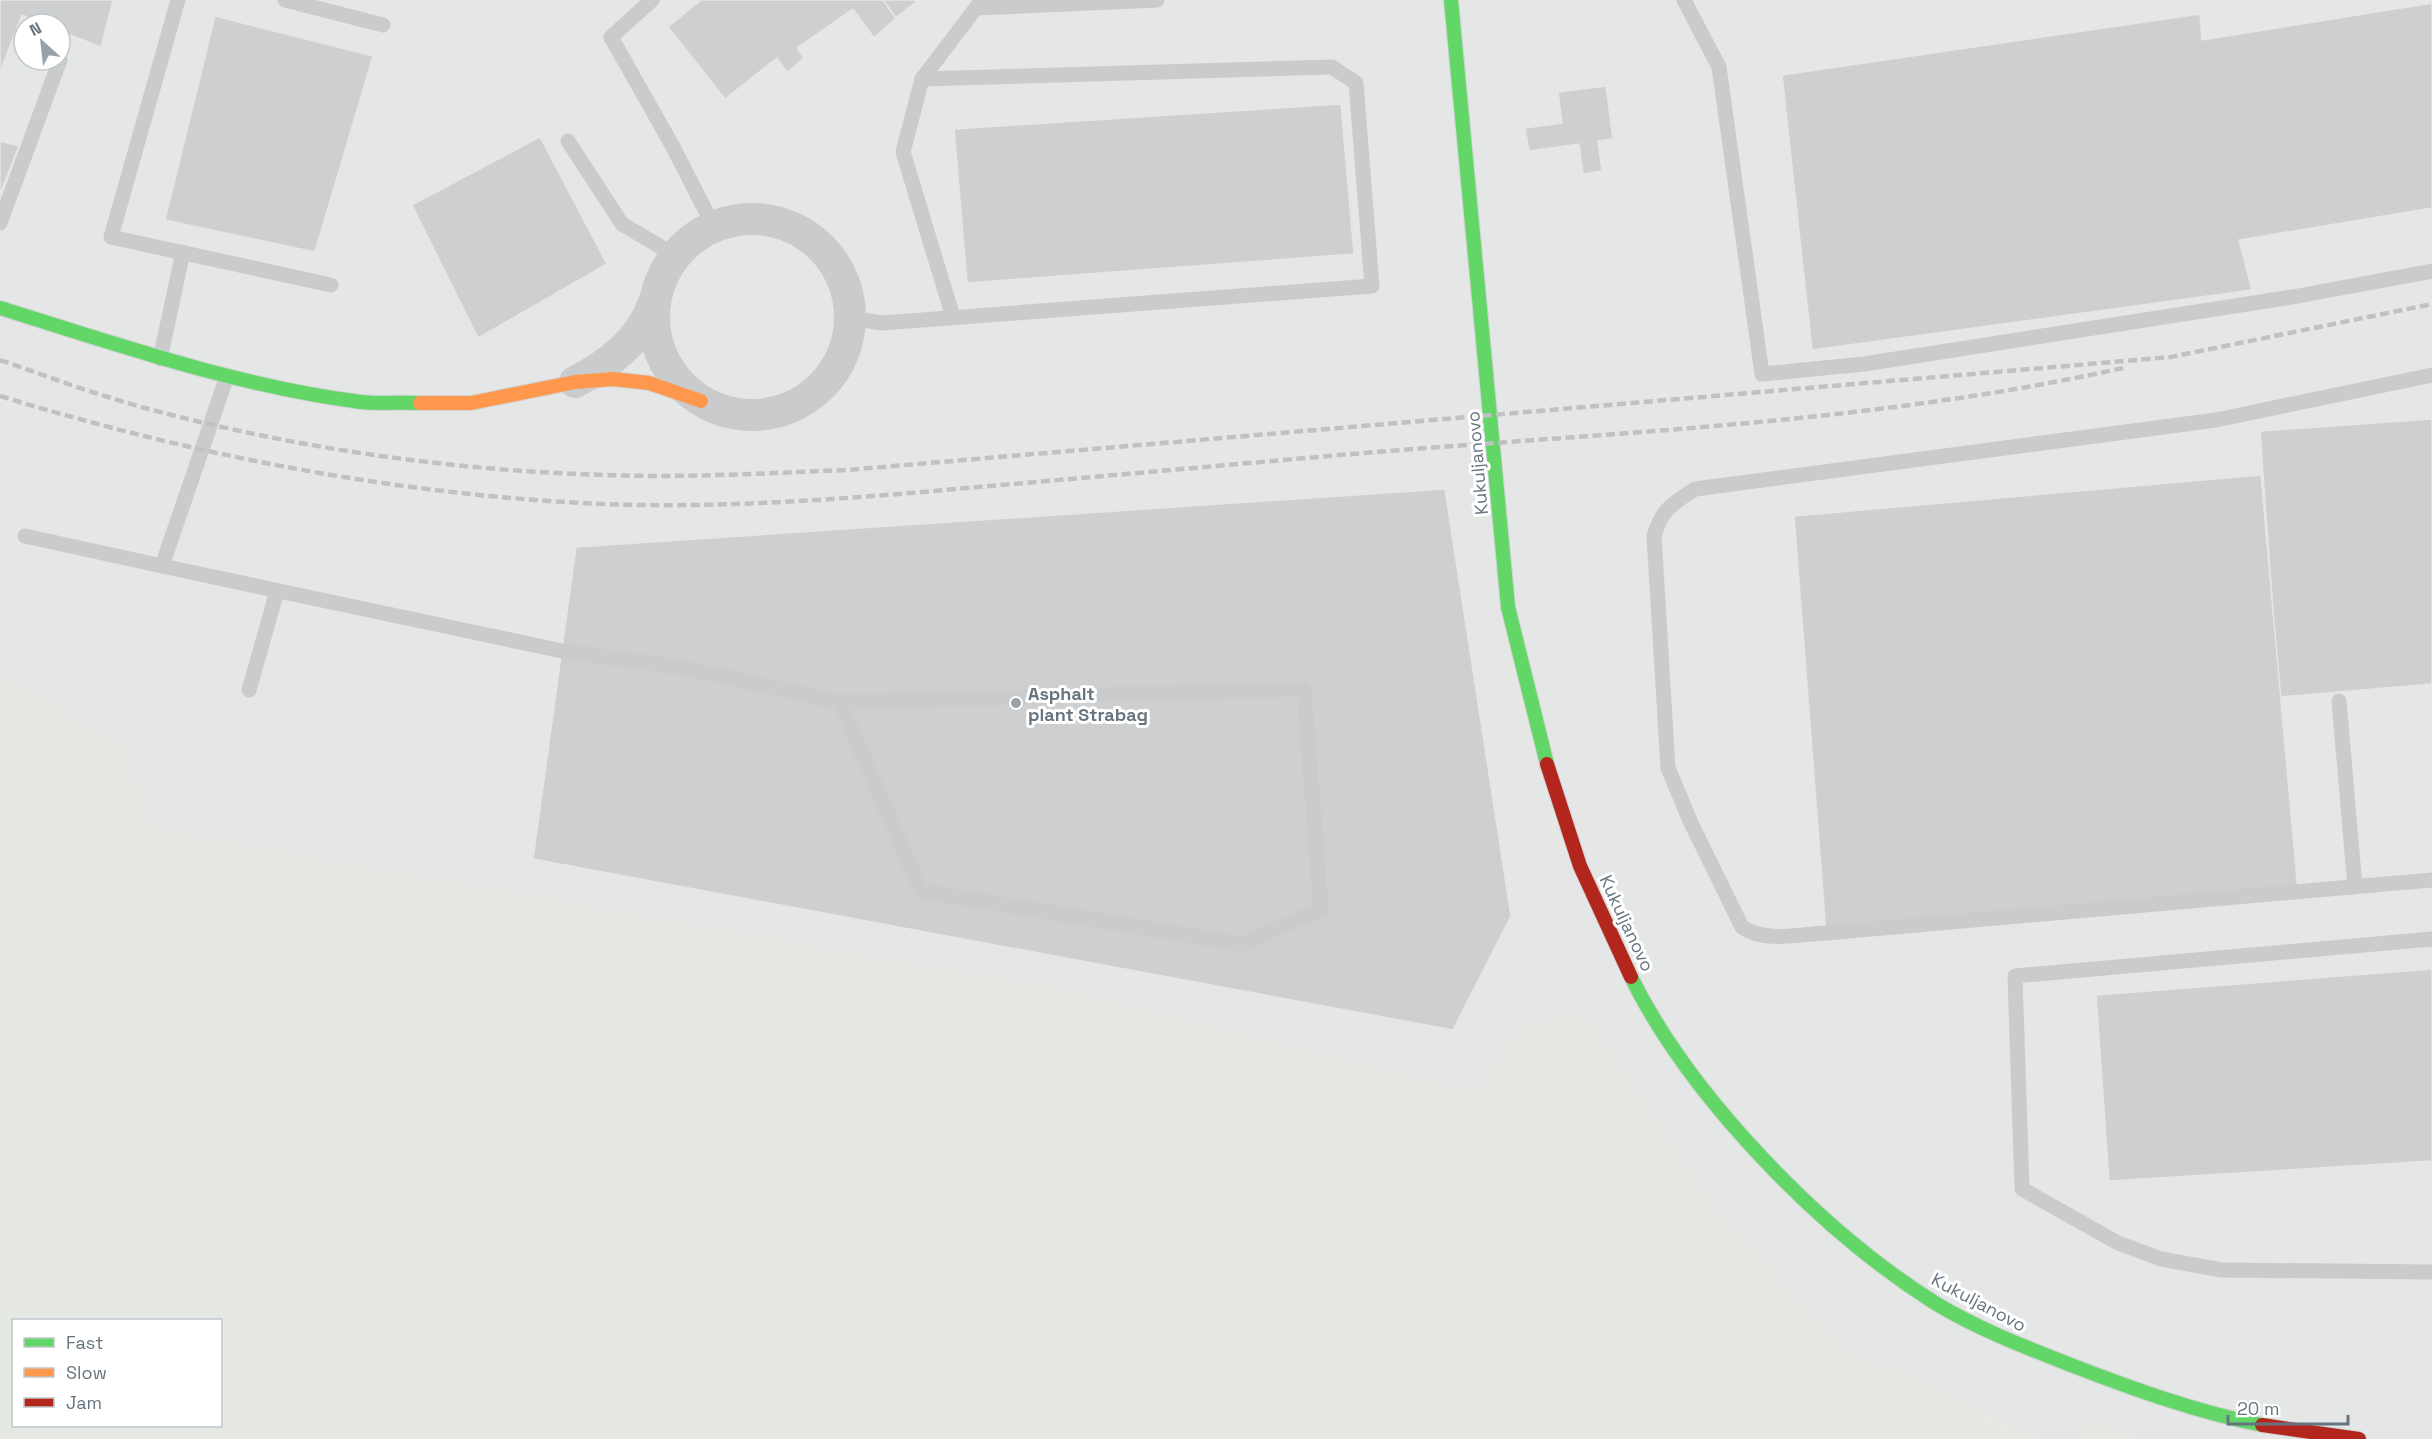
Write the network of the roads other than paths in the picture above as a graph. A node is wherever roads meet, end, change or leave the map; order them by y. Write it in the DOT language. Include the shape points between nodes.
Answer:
graph roads {
  1 [pos="178,0"];
  2 [pos="285,0"];
  3 [pos="652,0"];
  4 [pos="1157,0"];
  5 [pos="1451,0"];
  6 [pos="1684,0"];
  7 [pos="979,4"];
  8 [pos="383,25"];
  9 [pos="55,72"];
  10 [pos="922,79"];
  11 [pos="568,141"];
  12 [pos="0,223"];
  13 [pos="714,227"];
  14 [pos="183,252"];
  15 [pos="676,256"];
  16 [pos="2432,271"];
  17 [pos="331,285"];
  18 [pos="658,287"];
  19 [pos="0,308"];
  20 [pos="953,317"];
  21 [pos="850,318"];
  22 [pos="160,359"];
  23 [pos="2432,375"];
  24 [pos="227,376"];
  25 [pos="575,382"];
  26 [pos="701,401"];
  27 [pos="25,536"];
  28 [pos="162,566"];
  29 [pos="277,591"];
  30 [pos="249,690"];
  31 [pos="2339,701"];
  32 [pos="840,702"];
  33 [pos="2432,880"];
  34 [pos="2355,887"];
  35 [pos="2432,939"];
  36 [pos="2432,1272"];
  37 [pos="2359,1439"];
  1 -- 14 [label="lane" via="111,237"];
  2 -- 8 [label="lane"];
  3 -- 13 [label="lane" via="611,37"];
  4 -- 7 [label="lane"];
  5 -- 37 [label="main road, Kukuljanovo" via="1508,607 1549,776 1574,850 1606,926 1653,1017 1709,1098 1779,1173 1880,1263 1936,1303 2044,1356 2190,1407 2258,1425"];
  6 -- 16 [label="lane" via="1719,67 1762,374 1887,360 2298,296"];
  7 -- 10 [label="lane"];
  9 -- 12 [label="lane"];
  10 -- 20 [label="lane" via="903,152"];
  10 -- 20 [label="lane" via="1332,67 1356,83 1372,286"];
  11 -- 15 [label="lane" via="622,224"];
  13 -- 15 [label="street" via="693,239"];
  13 -- 21 [label="street" via="739,220 765,220 812,239 838,268 847,292"];
  14 -- 17 [label="lane"];
  14 -- 22 [label="lane"];
  15 -- 18 [label="street"];
  18 -- 25 [label="street" via="650,313 632,342 602,368"];
  18 -- 26 [label="street" via="654,322 658,346 675,378"];
  19 -- 22 [label="main road"];
  20 -- 21 [label="lane" via="882,323"];
  21 -- 26 [label="street" via="847,343 837,367 821,387 800,402 776,412 750,415 725,411"];
  22 -- 24 [label="main road"];
  23 -- 34 [label="lane" via="2216,420 1695,489 1660,517 1654,536 1668,768 1742,927 1751,933 1826,933"];
  24 -- 25 [label="main road" via="363,402 416,404 471,403"];
  24 -- 28 [label="lane"];
  25 -- 26 [label="main road" via="630,379"];
  27 -- 28 [label="lane"];
  28 -- 29 [label="lane"];
  29 -- 30 [label="lane"];
  29 -- 32 [label="lane" via="562,651 679,667"];
  31 -- 34 [label="lane"];
  32 -- 32 [label="lane" via="1304,689 1321,909 1242,944 921,891"];
  33 -- 34 [label="lane"];
  35 -- 36 [label="lane" via="2015,976 2022,1189 2118,1244 2161,1258 2222,1270"];
}
